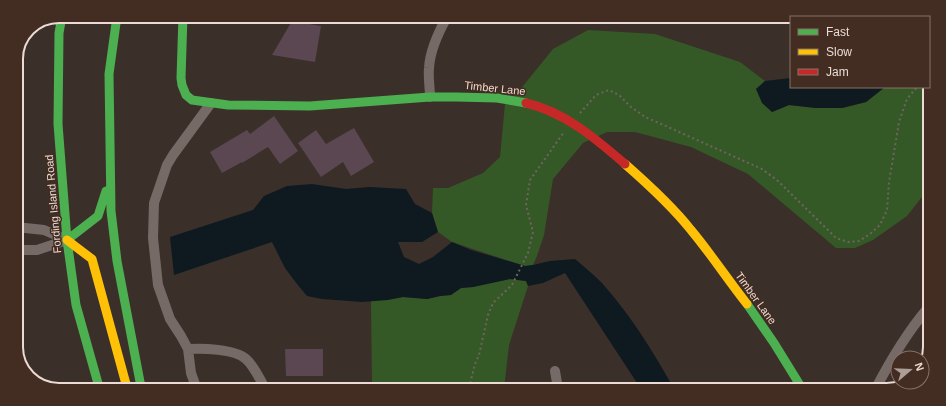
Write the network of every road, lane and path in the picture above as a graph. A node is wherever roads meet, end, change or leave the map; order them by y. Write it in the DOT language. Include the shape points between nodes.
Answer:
graph roads {
  1 [pos="60,23"];
  2 [pos="117,23"];
  3 [pos="183,23"];
  4 [pos="444,23"];
  5 [pos="916,88"];
  6 [pos="430,97"];
  7 [pos="211,103"];
  8 [pos="571,123"];
  9 [pos="110,176"];
  10 [pos="23,228"];
  11 [pos="67,240"];
  12 [pos="23,250"];
  13 [pos="923,314"];
  14 [pos="188,349"];
  15 [pos="555,371"];
  16 [pos="98,383"];
  17 [pos="126,383"];
  18 [pos="140,383"];
  19 [pos="195,383"];
  20 [pos="262,383"];
  21 [pos="470,383"];
  22 [pos="557,383"];
  23 [pos="799,383"];
  24 [pos="879,383"];
  1 -- 11 [label="main road, Fording Island Road" via="58,33 58,124"];
  2 -- 9 [label="main road" via="109,74"];
  3 -- 7 [label="main road, Timber Lane" via="182,85 186,95 192,100"];
  4 -- 6 [label="street" via="431,57"];
  5 -- 8 [label="path" via="907,99 899,122 886,210 880,225 859,241 848,242 836,238 778,181 762,169 645,117 609,90 596,95"];
  6 -- 7 [label="main road, Timber Lane" via="310,106"];
  6 -- 8 [label="main road, Timber Lane" via="479,97 517,101 554,113"];
  7 -- 14 [label="street" via="167,165 154,203 153,238 158,285 170,319"];
  8 -- 21 [label="path" via="530,180 526,205 533,232 528,253 512,285 493,302"];
  8 -- 23 [label="main road, Timber Lane" via="616,156 681,218 752,312"];
  9 -- 11 [label="main road" via="98,216"];
  9 -- 18 [label="main road" via="117,261"];
  10 -- 11 [label="street" via="44,230"];
  11 -- 12 [label="street" via="37,250"];
  11 -- 16 [label="main road, Fording Island Road" via="76,305"];
  11 -- 17 [label="main road" via="92,259"];
  13 -- 24 [label="street"];
  14 -- 19 [label="street"];
  14 -- 20 [label="street" via="202,348 239,354 246,359"];
  15 -- 22 [label="street"];
}
